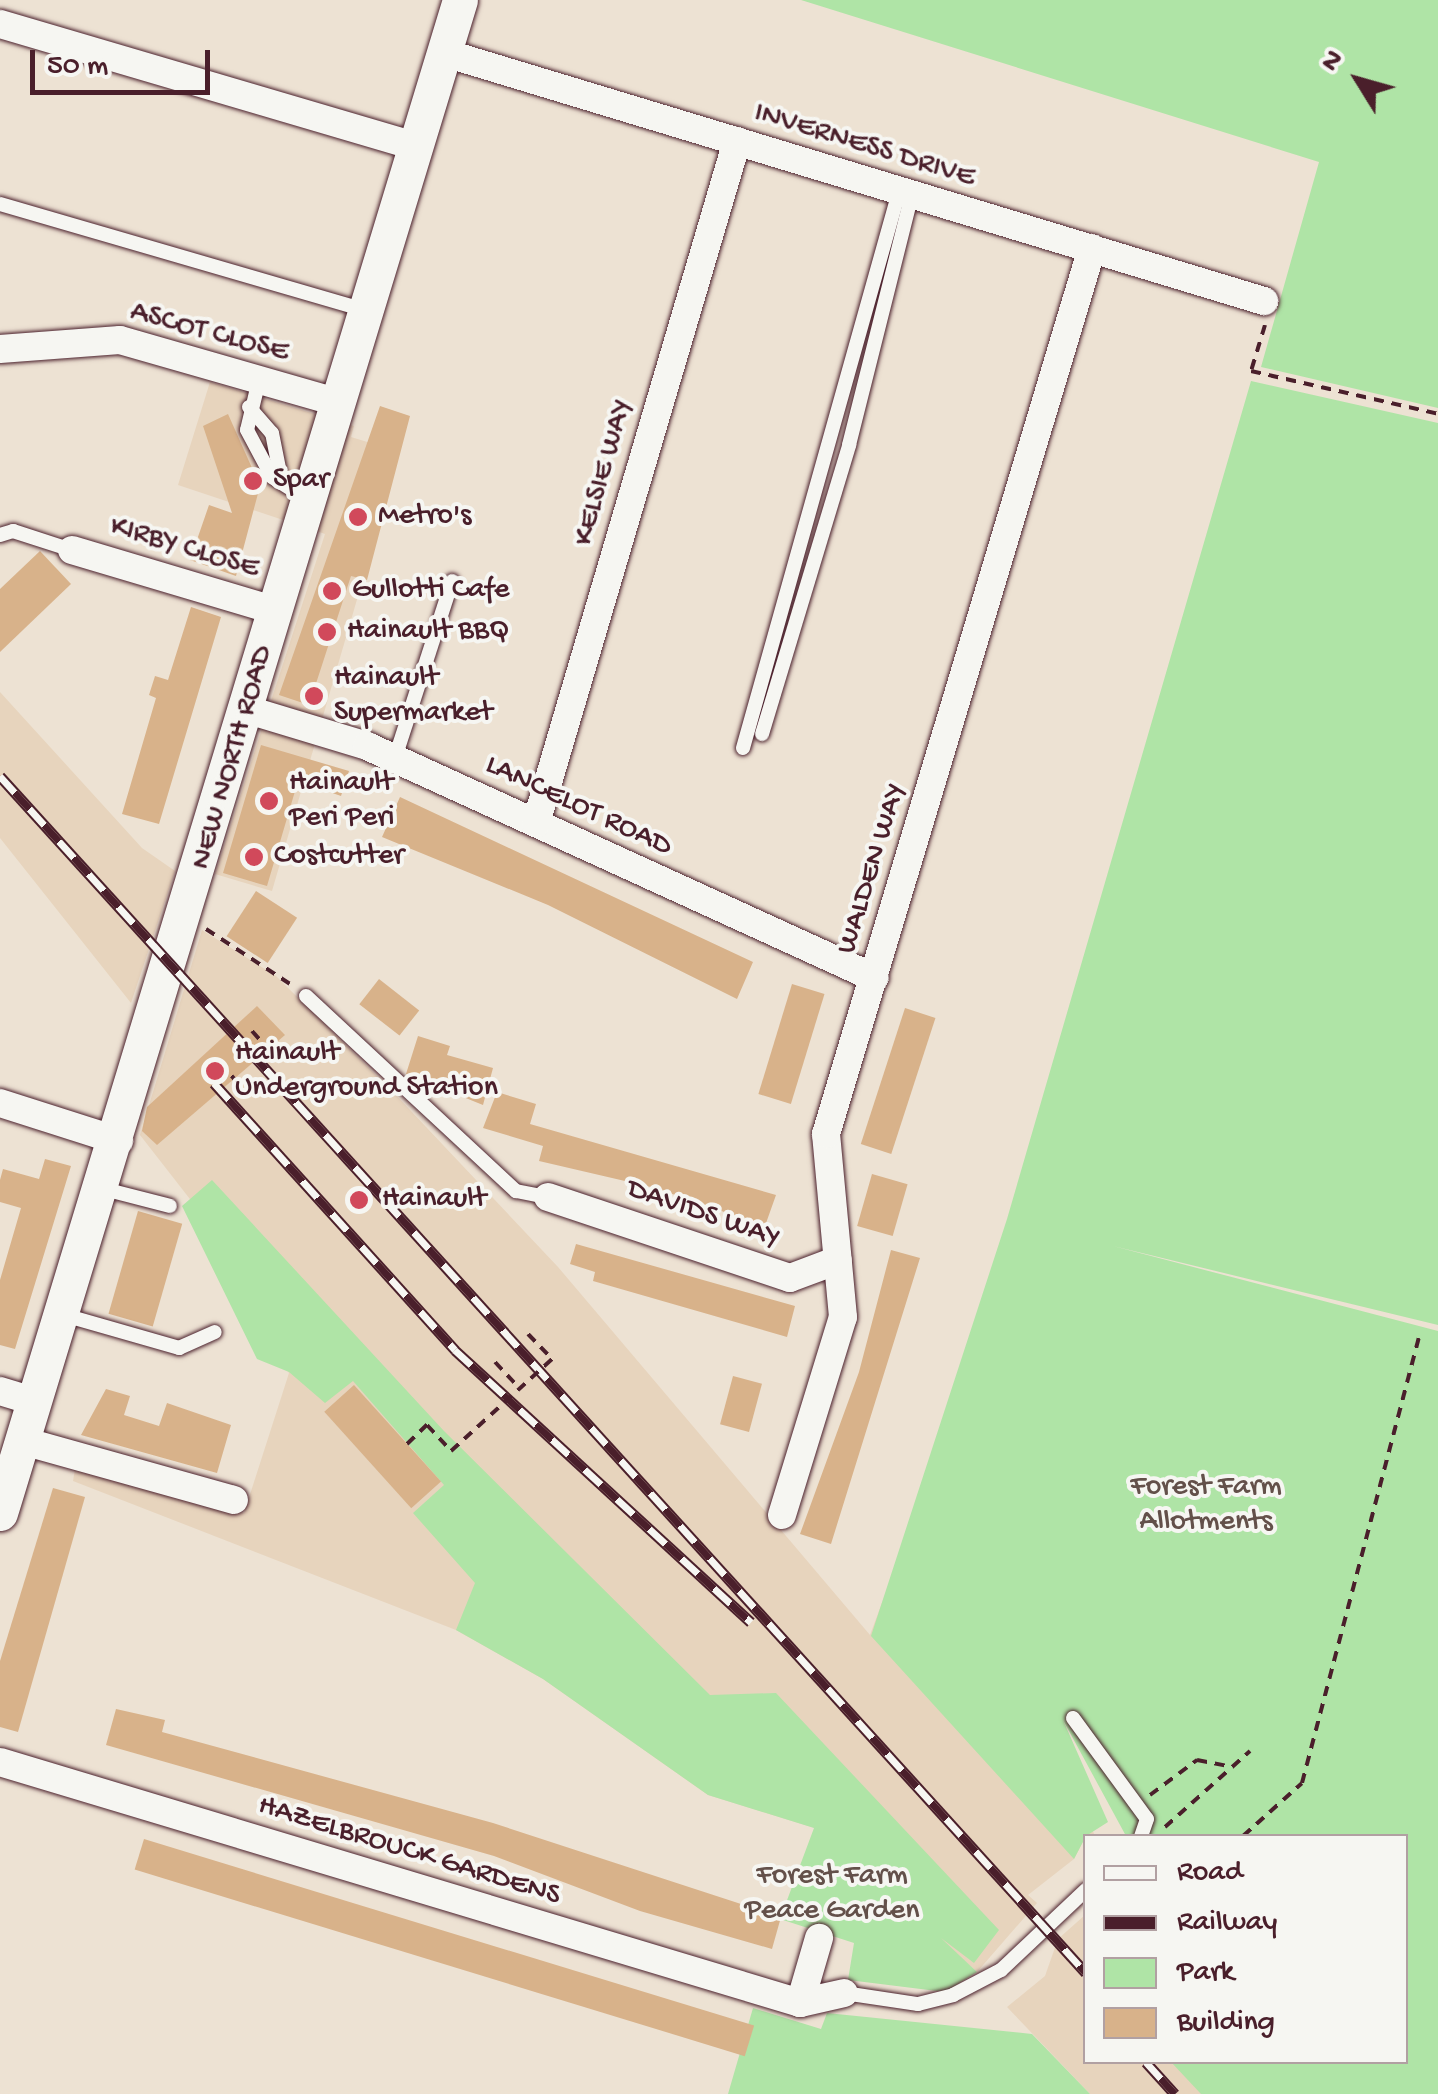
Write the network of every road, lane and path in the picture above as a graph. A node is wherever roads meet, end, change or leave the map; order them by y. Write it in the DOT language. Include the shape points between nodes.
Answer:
graph roads {
  1 [pos="460,0"];
  2 [pos="0,24"];
  3 [pos="445,53"];
  4 [pos="737,141"];
  5 [pos="417,148"];
  6 [pos="904,197"];
  7 [pos="0,204"];
  8 [pos="1092,248"];
  9 [pos="1264,301"];
  10 [pos="368,312"];
  11 [pos="0,349"];
  12 [pos="260,380"];
  13 [pos="340,403"];
  14 [pos="249,406"];
  15 [pos="1438,414"];
  16 [pos="296,492"];
  17 [pos="0,535"];
  18 [pos="72,550"];
  19 [pos="452,581"];
  20 [pos="277,611"];
  21 [pos="248,710"];
  22 [pos="762,734"];
  23 [pos="743,748"];
  24 [pos="394,758"];
  25 [pos="536,823"];
  26 [pos="187,916"];
  27 [pos="874,978"];
  28 [pos="306,996"];
  29 [pos="252,1031"];
  30 [pos="271,1052"];
  31 [pos="220,1062"];
  32 [pos="236,1080"];
  33 [pos="0,1103"];
  34 [pos="119,1141"];
  35 [pos="104,1189"];
  36 [pos="548,1196"];
  37 [pos="170,1206"];
  38 [pos="838,1260"];
  39 [pos="64,1314"];
  40 [pos="215,1332"];
  41 [pos="528,1334"];
  42 [pos="1419,1338"];
  43 [pos="496,1362"];
  44 [pos="520,1389"];
  45 [pos="0,1392"];
  46 [pos="36,1402"];
  47 [pos="23,1441"];
  48 [pos="407,1444"];
  49 [pos="234,1500"];
  50 [pos="0,1513"];
  51 [pos="782,1515"];
  52 [pos="1074,1718"];
  53 [pos="1250,1751"];
  54 [pos="0,1762"];
  55 [pos="1232,1767"];
  56 [pos="1136,1804"];
  57 [pos="1143,1834"];
  58 [pos="1156,1834"];
  59 [pos="1244,1834"];
  60 [pos="1083,1893"];
  61 [pos="819,1938"];
  62 [pos="844,1993"];
  63 [pos="800,2003"];
  1 -- 3 [label="street, NEW NORTH ROAD"];
  2 -- 5 [label="street"];
  3 -- 4 [label="street, INVERNESS DRIVE"];
  3 -- 5 [label="street, NEW NORTH ROAD"];
  4 -- 6 [label="street, INVERNESS DRIVE"];
  4 -- 25 [label="street, KELSIE WAY"];
  5 -- 10 [label="street, NEW NORTH ROAD"];
  6 -- 8 [label="street, INVERNESS DRIVE"];
  6 -- 22 [label="lane" via="849,444"];
  6 -- 23 [label="lane"];
  7 -- 10 [label="lane"];
  8 -- 9 [label="street, INVERNESS DRIVE"];
  8 -- 27 [label="street, WALDEN WAY"];
  9 -- 15 [label="path" via="1268,317 1251,371"];
  10 -- 13 [label="street, NEW NORTH ROAD"];
  11 -- 12 [label="street, ASCOT CLOSE" via="120,340"];
  12 -- 13 [label="street, ASCOT CLOSE"];
  12 -- 14 [label="lane"];
  13 -- 16 [label="street, NEW NORTH ROAD"];
  14 -- 16 [label="lane" via="272,433"];
  14 -- 16 [label="lane" via="247,430 260,461"];
  16 -- 20 [label="street, NEW NORTH ROAD"];
  17 -- 18 [label="lane" via="14,531"];
  18 -- 20 [label="street, KIRBY CLOSE"];
  19 -- 24 [label="lane"];
  20 -- 21 [label="street, NEW NORTH ROAD"];
  21 -- 24 [label="street, LANCELOT ROAD"];
  21 -- 26 [label="street, NEW NORTH ROAD"];
  24 -- 25 [label="street, LANCELOT ROAD"];
  25 -- 27 [label="street, LANCELOT ROAD"];
  26 -- 28 [label="path"];
  26 -- 34 [label="street, NEW NORTH ROAD"];
  27 -- 38 [label="street, WALDEN WAY" via="826,1134"];
  28 -- 36 [label="lane" via="400,1090 427,1100 516,1191"];
  29 -- 30 [label="path"];
  31 -- 32 [label="path"];
  33 -- 34 [label="street"];
  34 -- 35 [label="street, NEW NORTH ROAD"];
  35 -- 37 [label="lane"];
  35 -- 39 [label="street, NEW NORTH ROAD"];
  36 -- 38 [label="street, DAVIDS WAY" via="790,1278"];
  38 -- 51 [label="street, WALDEN WAY" via="843,1318"];
  39 -- 40 [label="lane" via="178,1348"];
  39 -- 46 [label="street, NEW NORTH ROAD"];
  41 -- 44 [label="path, bridge" via="552,1359"];
  42 -- 59 [label="path" via="1302,1783"];
  43 -- 44 [label="path"];
  44 -- 48 [label="path, bridge" via="450,1451 427,1426"];
  45 -- 46 [label="street"];
  46 -- 47 [label="street, NEW NORTH ROAD"];
  47 -- 49 [label="street"];
  47 -- 50 [label="street, NEW NORTH ROAD"];
  52 -- 56 [label="lane"];
  53 -- 55 [label="path"];
  54 -- 63 [label="street, HAZELBROUCK GARDENS"];
  55 -- 56 [label="path" via="1197,1760"];
  55 -- 58 [label="path"];
  56 -- 57 [label="lane" via="1147,1819"];
  60 -- 62 [label="lane" via="1002,1970 953,1995 918,2004"];
  61 -- 63 [label="street"];
  62 -- 63 [label="street, HAZELBROUCK GARDENS"];
}
